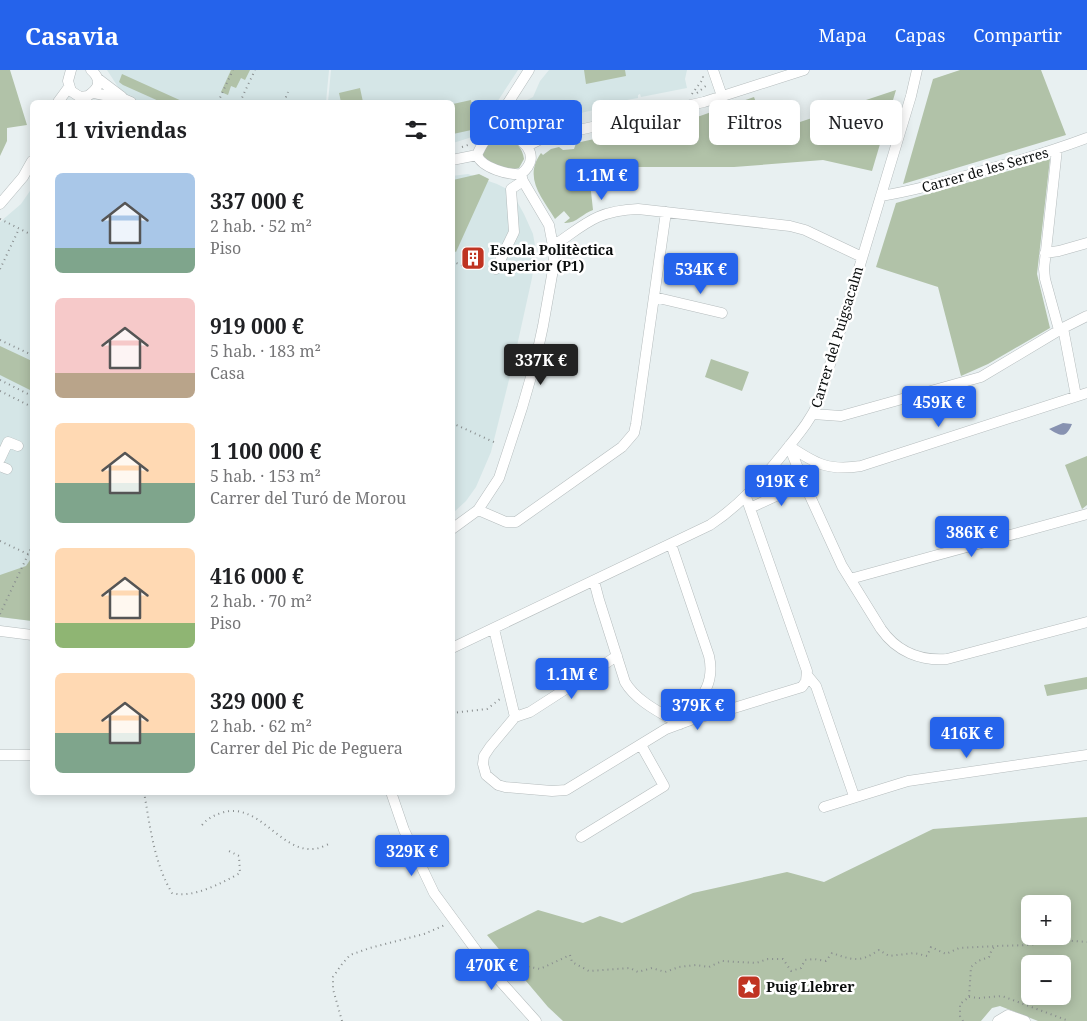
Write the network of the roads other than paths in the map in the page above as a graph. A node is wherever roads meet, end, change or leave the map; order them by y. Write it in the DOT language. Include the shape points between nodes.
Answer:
graph roads {
  1 [pos="529,70"];
  2 [pos="713,70"];
  3 [pos="804,70"];
  4 [pos="917,70"];
  5 [pos="72,72"];
  6 [pos="94,74"];
  7 [pos="69,87"];
  8 [pos="91,94"];
  9 [pos="722,96"];
  10 [pos="59,100"];
  11 [pos="82,100"];
  12 [pos="123,100"];
  13 [pos="127,100"];
  14 [pos="510,100"];
  15 [pos="1087,138"];
  16 [pos="483,145"];
  17 [pos="527,146"];
  18 [pos="1057,149"];
  19 [pos="477,155"];
  20 [pos="455,159"];
  21 [pos="30,165"];
  22 [pos="522,177"];
  23 [pos="881,196"];
  24 [pos="0,204"];
  25 [pos="666,212"];
  26 [pos="1087,243"];
  27 [pos="553,246"];
  28 [pos="1045,253"];
  29 [pos="862,258"];
  30 [pos="496,269"];
  31 [pos="654,297"];
  32 [pos="722,314"];
  33 [pos="1087,316"];
  34 [pos="1061,329"];
  35 [pos="1087,393"];
  36 [pos="1076,396"];
  37 [pos="813,414"];
  38 [pos="18,446"];
  39 [pos="789,446"];
  40 [pos="0,459"];
  41 [pos="804,483"];
  42 [pos="746,497"];
  43 [pos="750,508"];
  44 [pos="478,510"];
  45 [pos="1087,514"];
  46 [pos="455,527"];
  47 [pos="671,544"];
  48 [pos="850,579"];
  49 [pos="594,581"];
  50 [pos="1087,622"];
  51 [pos="494,629"];
  52 [pos="0,631"];
  53 [pos="30,635"];
  54 [pos="455,647"];
  55 [pos="616,656"];
  56 [pos="807,675"];
  57 [pos="515,717"];
  58 [pos="680,724"];
  59 [pos="641,745"];
  60 [pos="0,755"];
  61 [pos="30,755"];
  62 [pos="1087,755"];
  63 [pos="391,795"];
  64 [pos="854,796"];
  65 [pos="824,807"];
  66 [pos="581,837"];
  67 [pos="536,1021"];
  68 [pos="998,1021"];
  69 [pos="1025,1021"];
  1 -- 14 [label="street"];
  2 -- 9 [label="street"];
  3 -- 9 [label="street"];
  4 -- 23 [label="street, Carrer del Puigsacalm"];
  5 -- 7 [label="street"];
  6 -- 8 [label="street" via="98,84"];
  6 -- 13 [label="street"];
  7 -- 8 [label="street" via="77,96"];
  7 -- 10 [label="street"];
  8 -- 11 [label="street"];
  8 -- 12 [label="street"];
  9 -- 17 [label="street" via="543,138"];
  15 -- 18 [label="street, Carrer de les Serres"];
  16 -- 19 [label="street"];
  17 -- 22 [label="street" via="530,156"];
  18 -- 23 [label="street, Carrer de les Serres" via="945,182"];
  18 -- 28 [label="street"];
  19 -- 20 [label="street"];
  19 -- 22 [label="street" via="496,170"];
  21 -- 24 [label="street"];
  22 -- 27 [label="street" via="549,225"];
  22 -- 30 [label="street" via="511,189 514,232"];
  23 -- 29 [label="street, Carrer del Puigsacalm"];
  25 -- 27 [label="street" via="638,209 605,213 587,221"];
  25 -- 29 [label="street" via="790,226"];
  25 -- 31 [label="street"];
  26 -- 28 [label="street"];
  27 -- 44 [label="street" via="554,264 535,363 499,478"];
  28 -- 34 [label="street" via="1045,279"];
  29 -- 37 [label="street, Carrer del Puigsacalm"];
  31 -- 32 [label="street"];
  31 -- 44 [label="street" via="636,424 629,440 516,522 506,522"];
  33 -- 34 [label="street"];
  34 -- 36 [label="street"];
  34 -- 37 [label="street" via="981,377 841,416"];
  35 -- 36 [label="street"];
  36 -- 39 [label="street" via="861,466 821,466"];
  37 -- 39 [label="street, Carrer del Puigsacalm"];
  38 -- 40 [label="street" via="8,442"];
  39 -- 41 [label="street"];
  39 -- 42 [label="street, Carrer del Puigsacalm"];
  41 -- 43 [label="street"];
  41 -- 48 [label="street"];
  42 -- 43 [label="street"];
  42 -- 47 [label="street, Carrer del Puigsacalm" via="710,525"];
  43 -- 56 [label="street"];
  44 -- 46 [label="street"];
  45 -- 48 [label="street"];
  47 -- 49 [label="street, Carrer del Puigsacalm"];
  47 -- 58 [label="street" via="712,673 701,697"];
  48 -- 50 [label="street" via="888,638 907,652 928,659 948,659"];
  49 -- 51 [label="street, Carrer del Puigsacalm"];
  49 -- 55 [label="street"];
  51 -- 54 [label="street, Carrer del Puigsacalm"];
  51 -- 57 [label="street"];
  52 -- 53 [label="street"];
  55 -- 57 [label="street" via="530,712"];
  55 -- 58 [label="street" via="630,690"];
  56 -- 58 [label="street" via="802,688"];
  56 -- 64 [label="street" via="816,686"];
  57 -- 59 [label="street" via="484,756 486,776 505,788 566,790"];
  58 -- 59 [label="street"];
  59 -- 66 [label="street" via="664,786"];
  60 -- 61 [label="street"];
  62 -- 64 [label="street" via="908,781"];
  63 -- 67 [label="street" via="434,893 492,972"];
  64 -- 65 [label="street"];
  68 -- 69 [label="street" via="1008,1015"];
}
